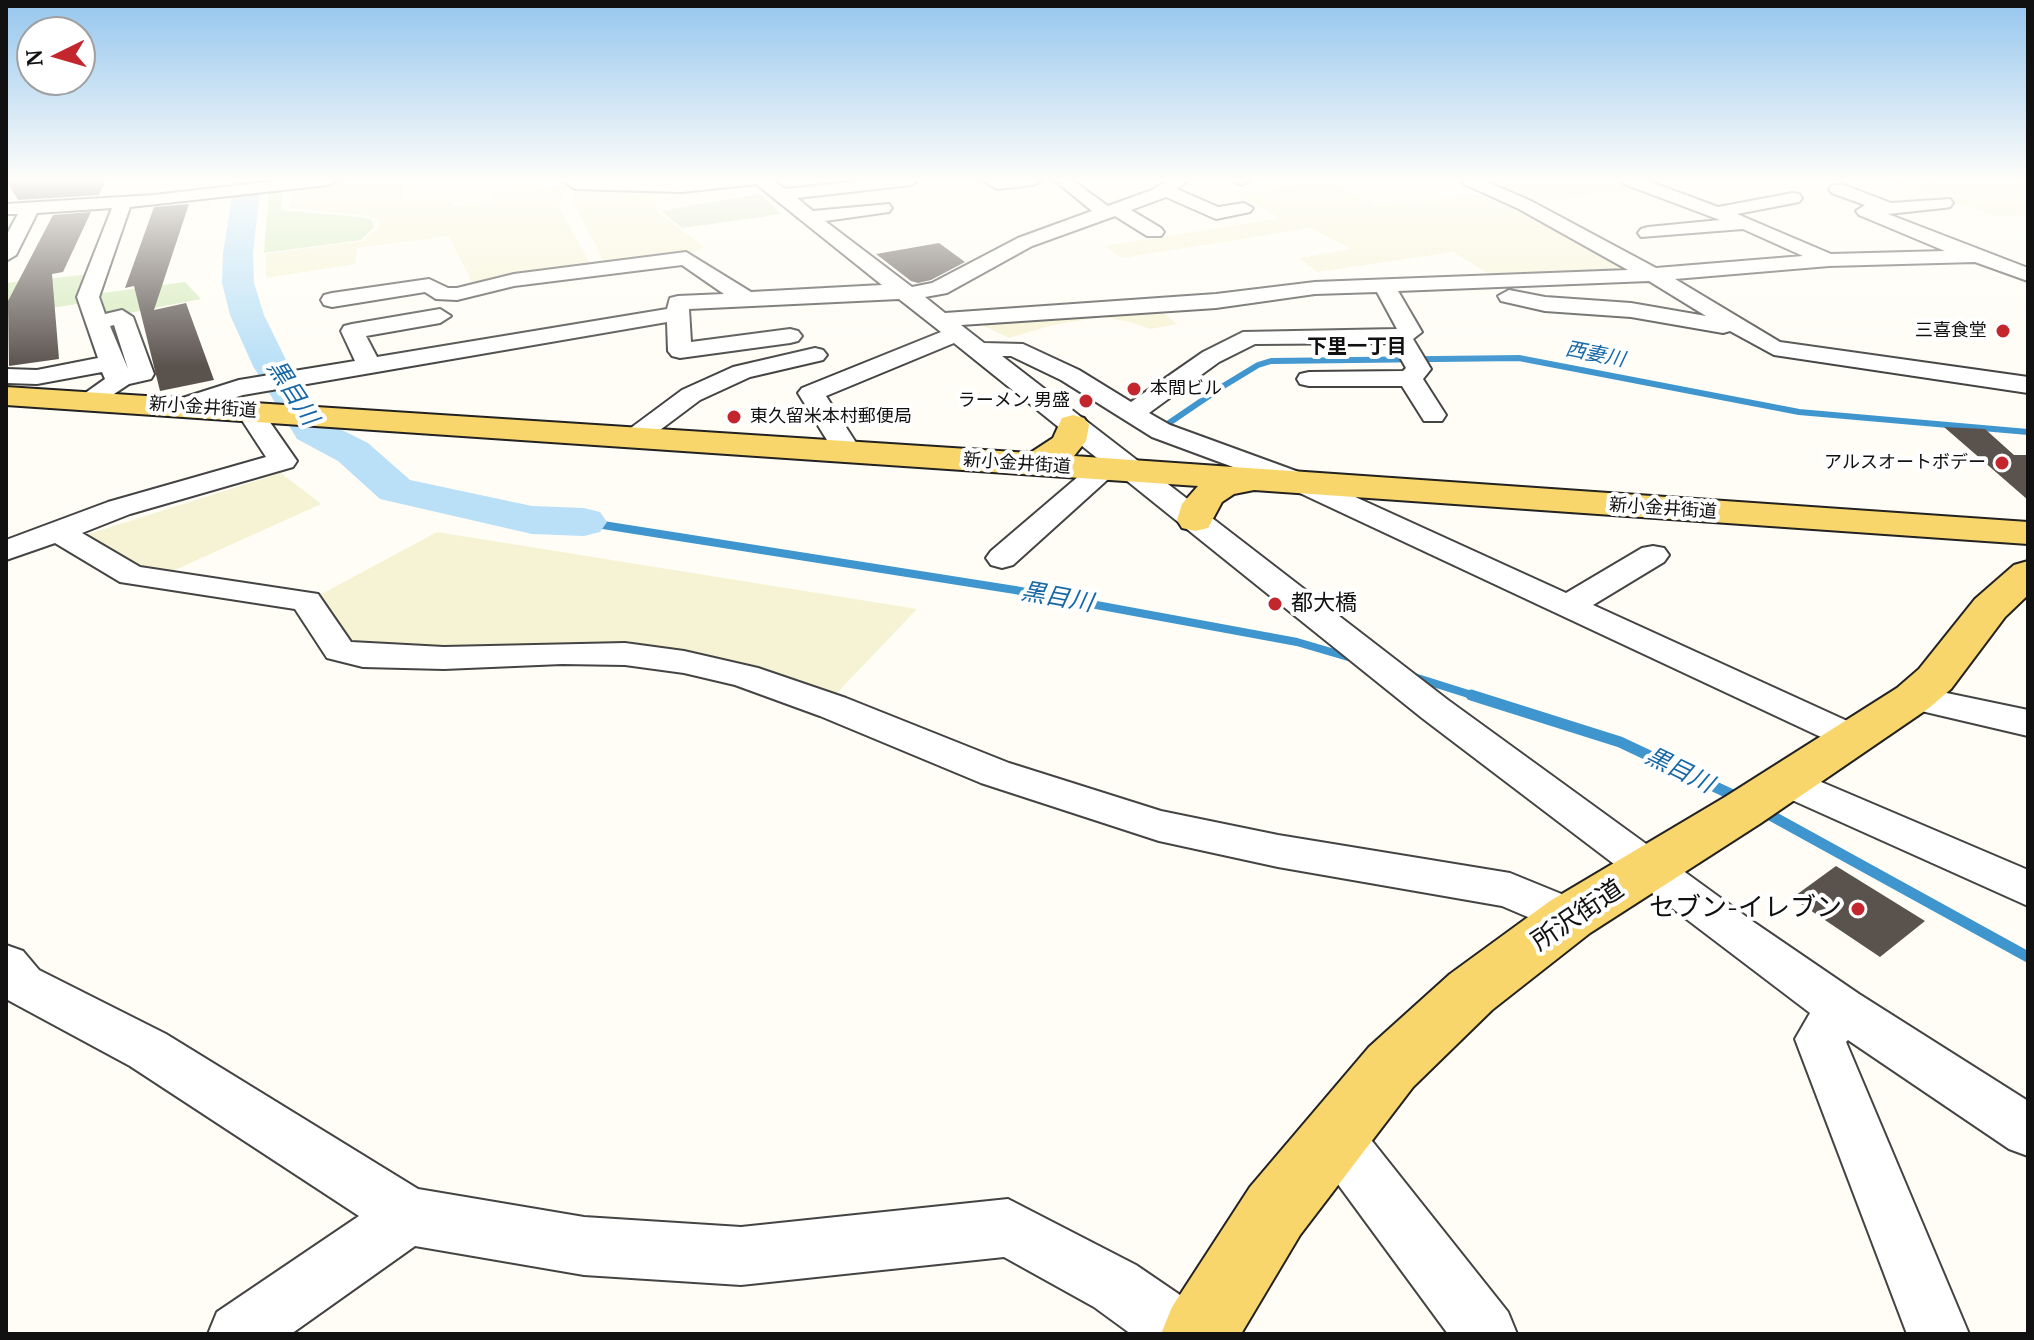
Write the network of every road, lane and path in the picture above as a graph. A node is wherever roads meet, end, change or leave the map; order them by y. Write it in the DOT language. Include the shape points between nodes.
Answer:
graph roads {
  1 [pos="109,243"];
  2 [pos="839,243"];
  3 [pos="1024,243"];
  4 [pos="1594,243"];
  5 [pos="1789,243"];
  6 [pos="1872,243"];
  7 [pos="1941,243"];
  8 [pos="1978,256"];
  9 [pos="1829,260"];
  10 [pos="1902,268"];
  11 [pos="1653,275"];
  12 [pos="2028,275"];
  13 [pos="1456,282"];
  14 [pos="115,285"];
  15 [pos="1384,285"];
  16 [pos="92,288"];
  17 [pos="910,294"];
  18 [pos="787,297"];
  19 [pos="332,299"];
  20 [pos="746,299"];
  21 [pos="676,314"];
  22 [pos="97,322"];
  23 [pos="947,327"];
  24 [pos="1744,330"];
  25 [pos="449,332"];
  26 [pos="790,336"];
  27 [pos="1400,336"];
  28 [pos="979,350"];
  29 [pos="831,356"];
  30 [pos="893,360"];
  31 [pos="369,365"];
  32 [pos="114,371"];
  33 [pos="6,376"];
  34 [pos="1410,378"];
  35 [pos="1309,379"];
  36 [pos="2028,385"];
  37 [pos="6,396"];
  38 [pos="87,401"];
  39 [pos="252,404"];
  40 [pos="1132,413"];
  41 [pos="1433,415"];
  42 [pos="1073,425"];
  43 [pos="1161,431"];
  44 [pos="634,436"];
  45 [pos="848,452"];
  46 [pos="1033,465"];
  47 [pos="1120,468"];
  48 [pos="1249,480"];
  49 [pos="1297,481"];
  50 [pos="1195,520"];
  51 [pos="59,532"];
  52 [pos="2028,533"];
  53 [pos="6,551"];
  54 [pos="1653,555"];
  55 [pos="1002,558"];
  56 [pos="2028,573"];
  57 [pos="1568,606"];
  58 [pos="1913,698"];
  59 [pos="2028,723"];
  60 [pos="1853,739"];
  61 [pos="1764,796"];
  62 [pos="1648,869"];
  63 [pos="2028,889"];
  64 [pos="1570,917"];
  65 [pos="11,979"];
  66 [pos="1842,1009"];
  67 [pos="2028,1131"];
  68 [pos="1334,1135"];
  69 [pos="408,1216"];
  70 [pos="239,1334"];
  71 [pos="1183,1334"];
  72 [pos="1199,1334"];
  73 [pos="1486,1334"];
  74 [pos="1938,1334"];
  1 -- 16 [label="street"];
  2 -- 17 [label="street"];
  3 -- 17 [label="street" via="955,282"];
  4 -- 11 [label="street"];
  5 -- 9 [label="street"];
  6 -- 10 [label="street"];
  7 -- 8 [label="street"];
  8 -- 10 [label="street"];
  8 -- 12 [label="street"];
  9 -- 10 [label="street" via="1868,259"];
  9 -- 11 [label="street"];
  11 -- 13 [label="street"];
  11 -- 24 [label="street"];
  13 -- 15 [label="street"];
  13 -- 24 [label="street" via="1545,304 1631,310"];
  14 -- 16 [label="street"];
  15 -- 23 [label="street"];
  15 -- 27 [label="street" via="1410,332"];
  16 -- 22 [label="street" via="88,297"];
  17 -- 18 [label="street"];
  17 -- 23 [label="street"];
  18 -- 20 [label="street"];
  18 -- 26 [label="street"];
  19 -- 20 [label="street" via="429,285 457,294 514,280 686,258"];
  20 -- 21 [label="street" via="678,303"];
  21 -- 25 [label="street"];
  21 -- 26 [label="street" via="680,351"];
  22 -- 32 [label="street"];
  22 -- 32 [label="street" via="122,317 142,374"];
  23 -- 28 [label="street"];
  23 -- 30 [label="street"];
  24 -- 36 [label="street" via="1774,348"];
  25 -- 31 [label="street"];
  25 -- 31 [label="street" via="352,331"];
  26 -- 29 [label="street"];
  27 -- 34 [label="street" via="1419,369"];
  27 -- 40 [label="street" via="1251,337 1211,357"];
  28 -- 40 [label="street" via="1015,349"];
  28 -- 42 [label="street"];
  29 -- 30 [label="street"];
  29 -- 44 [label="street" via="742,372 691,395"];
  30 -- 45 [label="street" via="811,393"];
  31 -- 39 [label="street" via="311,376"];
  32 -- 33 [label="street"];
  32 -- 38 [label="street" via="118,382"];
  34 -- 35 [label="street"];
  34 -- 41 [label="street"];
  37 -- 38 [label="main road, 新小金井街道"];
  38 -- 39 [label="main road, 新小金井街道"];
  39 -- 44 [label="main road, 新小金井街道" via="354,417"];
  39 -- 51 [label="street" via="283,461 119,508"];
  40 -- 43 [label="street"];
  42 -- 46 [label="main road" via="1060,451"];
  42 -- 47 [label="street"];
  43 -- 47 [label="street"];
  43 -- 49 [label="street"];
  44 -- 45 [label="main road, 新小金井街道"];
  45 -- 46 [label="main road, 新小金井街道"];
  46 -- 47 [label="main road, 新小金井街道"];
  47 -- 48 [label="main road, 新小金井街道"];
  47 -- 50 [label="street"];
  47 -- 55 [label="street"];
  48 -- 49 [label="main road, 新小金井街道"];
  48 -- 50 [label="main road" via="1209,494"];
  49 -- 52 [label="main road, 新小金井街道"];
  49 -- 57 [label="street"];
  50 -- 62 [label="street"];
  51 -- 53 [label="street"];
  51 -- 64 [label="street" via="131,575 306,601 339,650 363,656 444,658 625,654 684,662 745,676 995,773 1159,826 1510,890"];
  54 -- 57 [label="street"];
  56 -- 58 [label="main road, 所沢街道" via="1990,608 1935,679"];
  57 -- 60 [label="street"];
  58 -- 59 [label="street"];
  58 -- 60 [label="main road, 所沢街道"];
  60 -- 61 [label="main road, 所沢街道"];
  61 -- 62 [label="main road, 所沢街道"];
  61 -- 63 [label="street"];
  62 -- 64 [label="main road, 所沢街道"];
  62 -- 66 [label="street"];
  64 -- 68 [label="main road, 所沢街道" via="1471,992 1391,1067"];
  65 -- 69 [label="street" via="148,1050"];
  66 -- 67 [label="street"];
  66 -- 74 [label="street" via="1820,1039"];
  68 -- 72 [label="main road, 所沢街道" via="1275,1211"];
  68 -- 73 [label="street"];
  69 -- 70 [label="street"];
  69 -- 71 [label="street" via="584,1246 741,1256 1008,1228 1115,1286"];
}
